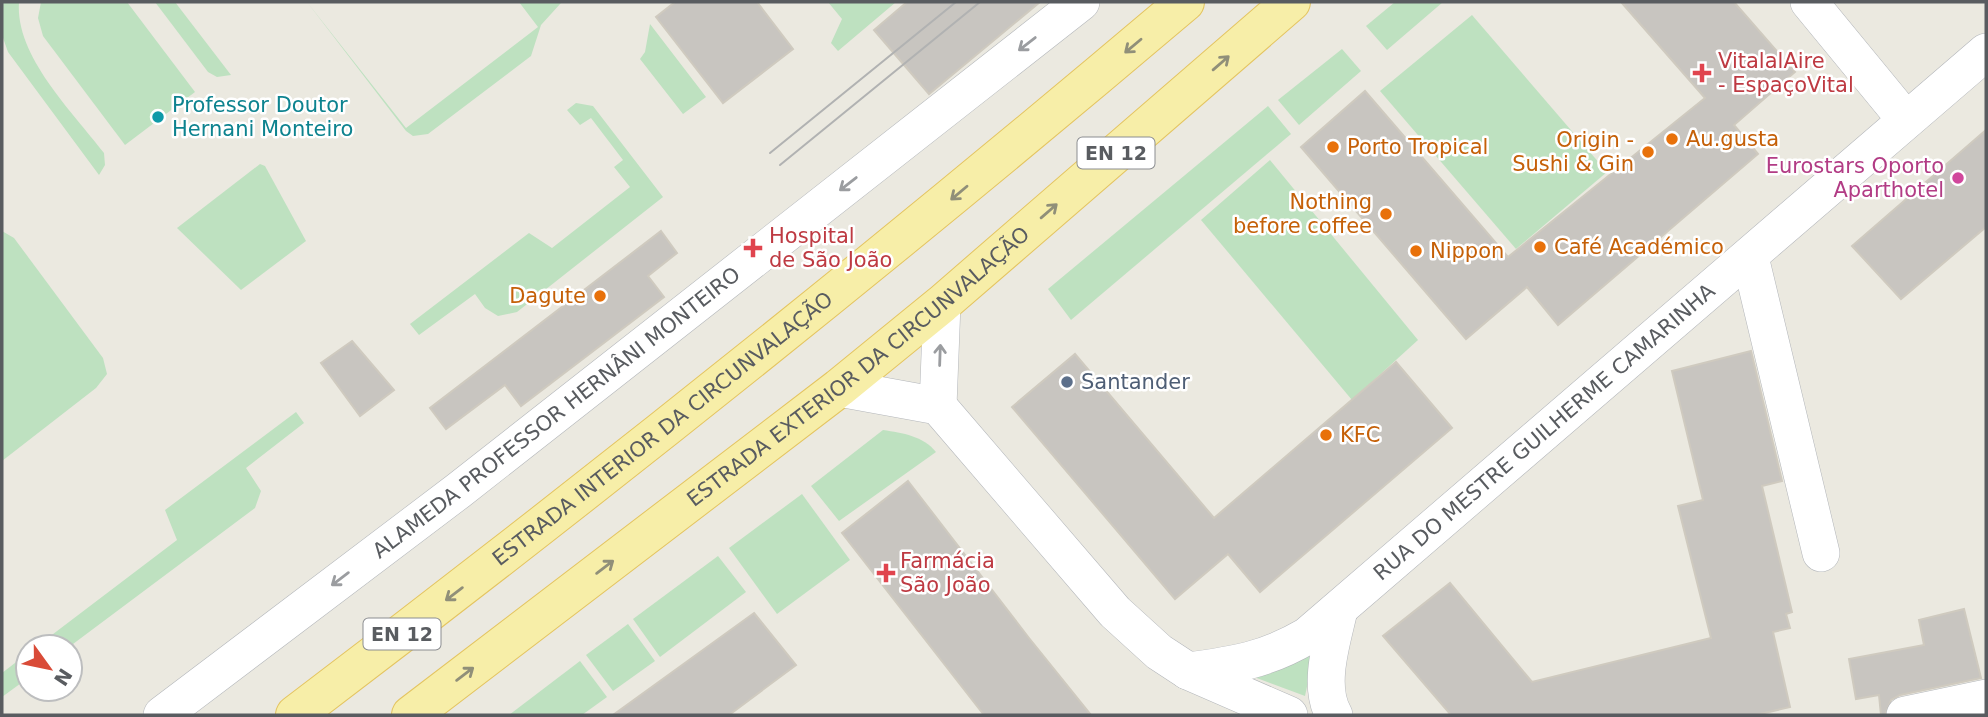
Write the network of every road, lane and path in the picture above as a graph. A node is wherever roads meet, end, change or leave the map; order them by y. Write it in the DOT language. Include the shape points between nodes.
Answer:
graph roads {
  1 [pos="1081,2"];
  2 [pos="1185,2"];
  3 [pos="1291,2"];
  4 [pos="1809,2"];
  5 [pos="1986,52"];
  6 [pos="1906,120"];
  7 [pos="1750,257"];
  8 [pos="942,304"];
  9 [pos="839,388"];
  10 [pos="938,406"];
  11 [pos="1821,553"];
  12 [pos="1339,610"];
  13 [pos="1188,671"];
  14 [pos="1986,698"];
  15 [pos="162,715"];
  16 [pos="295,715"];
  17 [pos="411,715"];
  18 [pos="1289,715"];
  19 [pos="1334,715"];
  20 [pos="1905,715"];
  1 -- 15 [label="street, ALAMEDA PROFESSOR HERNÂNI MONTEIRO, one-way" via="465,485"];
  2 -- 16 [label="main road, ESTRADA INTERIOR DA CIRCUNVALAÇÃO / EN 12, one-way" via="953,199 531,535"];
  8 -- 3 [label="main road, ESTRADA EXTERIOR DA CIRCUNVALAÇÃO / EN 12, one-way"];
  4 -- 6 [label="street"];
  5 -- 6 [label="street, RUA DO MESTRE GUILHERME CAMARINHA"];
  6 -- 7 [label="street, RUA DO MESTRE GUILHERME CAMARINHA"];
  7 -- 11 [label="street"];
  7 -- 12 [label="street, RUA DO MESTRE GUILHERME CAMARINHA"];
  8 -- 9 [label="main road, ESTRADA EXTERIOR DA CIRCUNVALAÇÃO / EN 12"];
  10 -- 8 [label="street, one-way"];
  9 -- 10 [label="street"];
  17 -- 9 [label="main road, ESTRADA EXTERIOR DA CIRCUNVALAÇÃO / EN 12, one-way"];
  10 -- 13 [label="street" via="1115,612"];
  12 -- 13 [label="street, RUA DO MESTRE GUILHERME CAMARINHA" via="1280,652 1245,663"];
  12 -- 19 [label="street" via="1327,680"];
  13 -- 18 [label="street"];
  14 -- 20 [label="street"];
}
